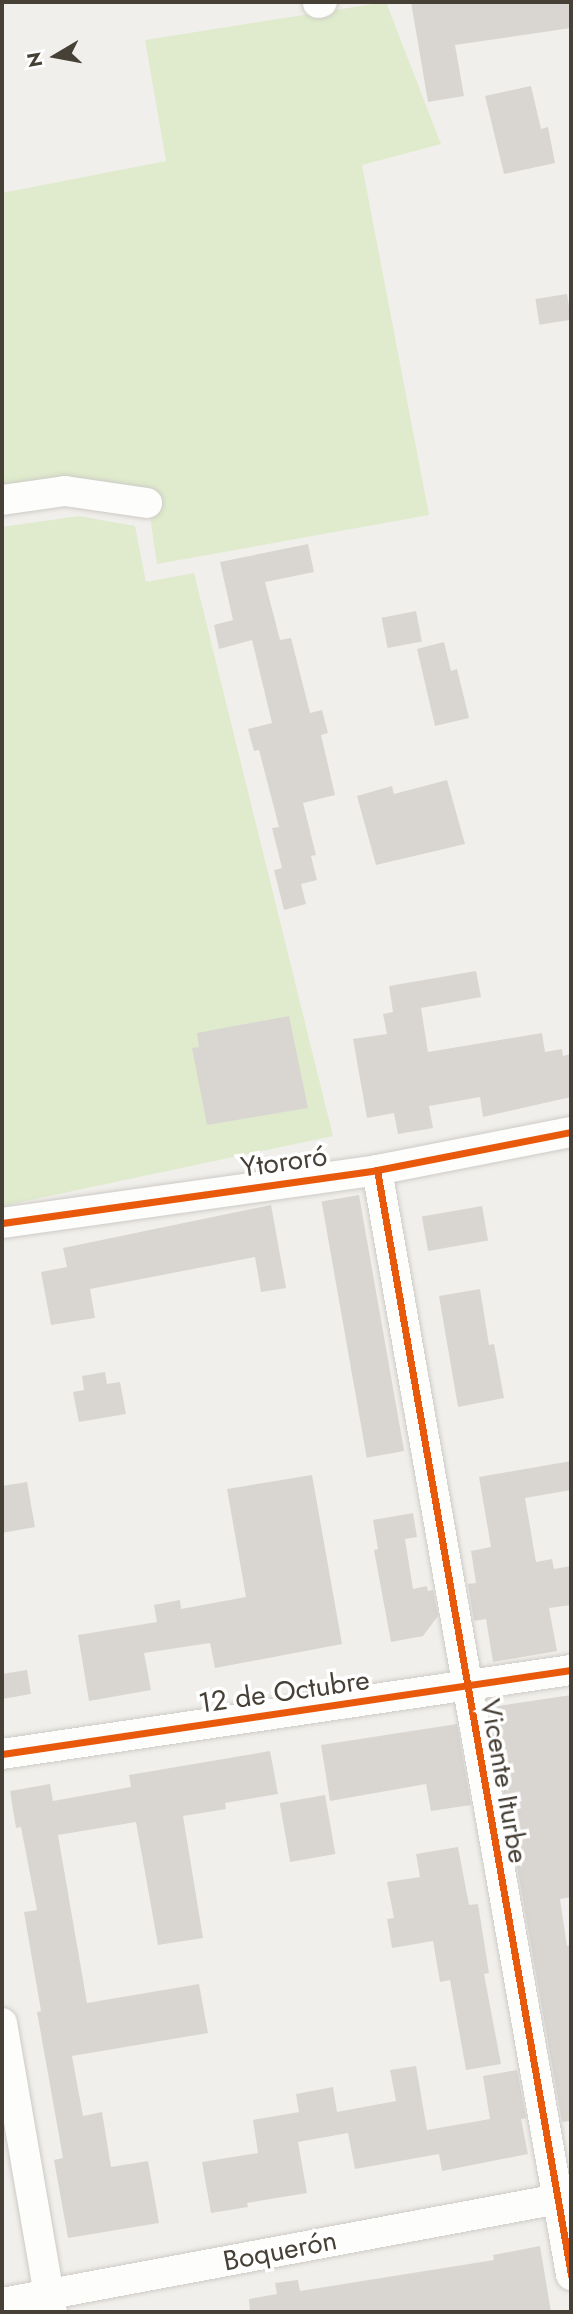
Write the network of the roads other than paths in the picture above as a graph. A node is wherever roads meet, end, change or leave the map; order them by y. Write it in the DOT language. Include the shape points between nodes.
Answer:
graph roads {
  1 [pos="2,500"];
  2 [pos="147,502"];
  3 [pos="571,1132"];
  4 [pos="377,1170"];
  5 [pos="2,1223"];
  6 [pos="571,1670"];
  7 [pos="466,1686"];
  8 [pos="2,1754"];
  9 [pos="2,2023"];
  10 [pos="564,2213"];
  11 [pos="571,2276"];
  12 [pos="2,2303"];
  13 [pos="50,2303"];
  1 -- 2 [label="street" via="65,491"];
  3 -- 4 [label="street, Ytororó"];
  4 -- 5 [label="street, Ytororó"];
  4 -- 7 [label="street, Vicente Iturbe"];
  6 -- 7 [label="street, 12 de Octubre"];
  7 -- 8 [label="street, 12 de Octubre"];
  7 -- 10 [label="street, Vicente Iturbe"];
  9 -- 13 [label="street"];
  10 -- 11 [label="street, Vicente Iturbe"];
  10 -- 13 [label="street, Boquerón"];
  12 -- 13 [label="street, Boquerón"];
}
